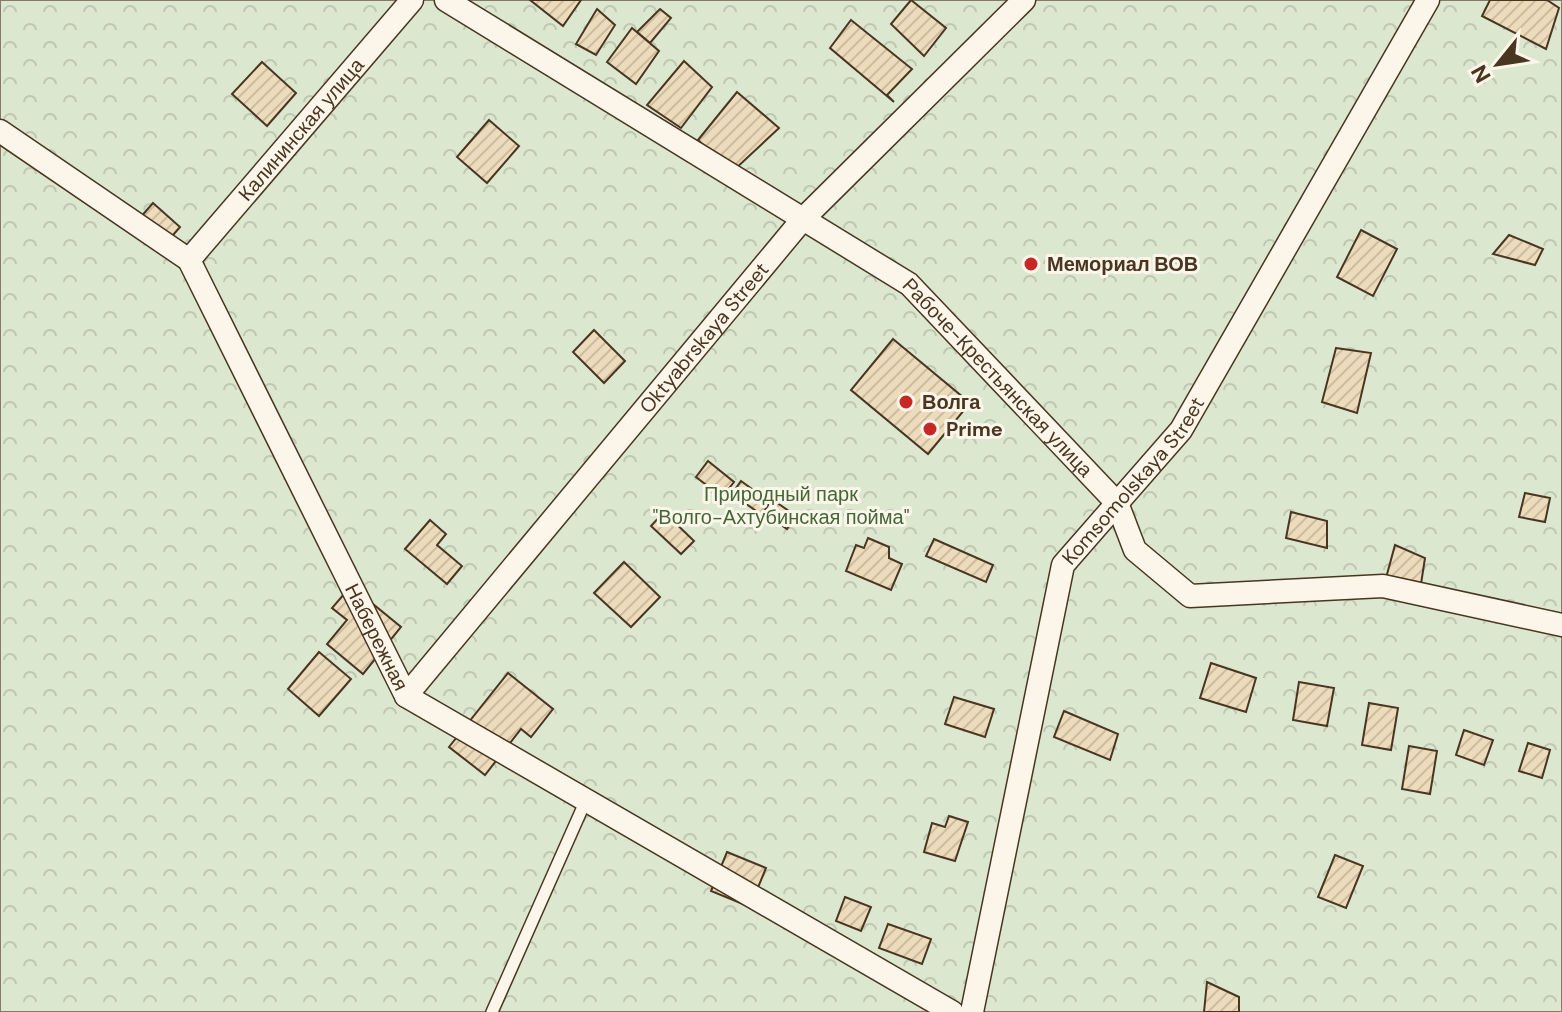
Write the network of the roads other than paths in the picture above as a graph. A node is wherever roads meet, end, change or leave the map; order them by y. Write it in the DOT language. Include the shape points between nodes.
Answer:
graph roads {
  1 [pos="412,0"];
  2 [pos="446,0"];
  3 [pos="1024,0"];
  4 [pos="1428,0"];
  5 [pos="0,131"];
  6 [pos="802,220"];
  7 [pos="189,260"];
  8 [pos="1117,503"];
  9 [pos="1562,625"];
  10 [pos="406,696"];
  11 [pos="586,800"];
  12 [pos="492,1012"];
  13 [pos="952,1012"];
  14 [pos="972,1012"];
  1 -- 7 [label="street, Калининская улица"];
  2 -- 6 [label="street, Рабоче-Крестьянская улица"];
  3 -- 6 [label="street, Oktyabrskaya Street"];
  4 -- 8 [label="street, Komsomolskaya Street" via="1181,430"];
  5 -- 7 [label="street, Набережная"];
  6 -- 8 [label="street, Рабоче-Крестьянская улица" via="909,284"];
  6 -- 10 [label="street, Oktyabrskaya Street"];
  7 -- 10 [label="street, Набережная"];
  8 -- 9 [label="street, Рабоче-Крестьянская улица" via="1135,550 1190,596 1383,586"];
  8 -- 14 [label="street, Komsomolskaya Street" via="1063,565"];
  10 -- 11 [label="street, Набережная"];
  11 -- 12 [label="lane"];
  11 -- 13 [label="street, Набережная"];
}
